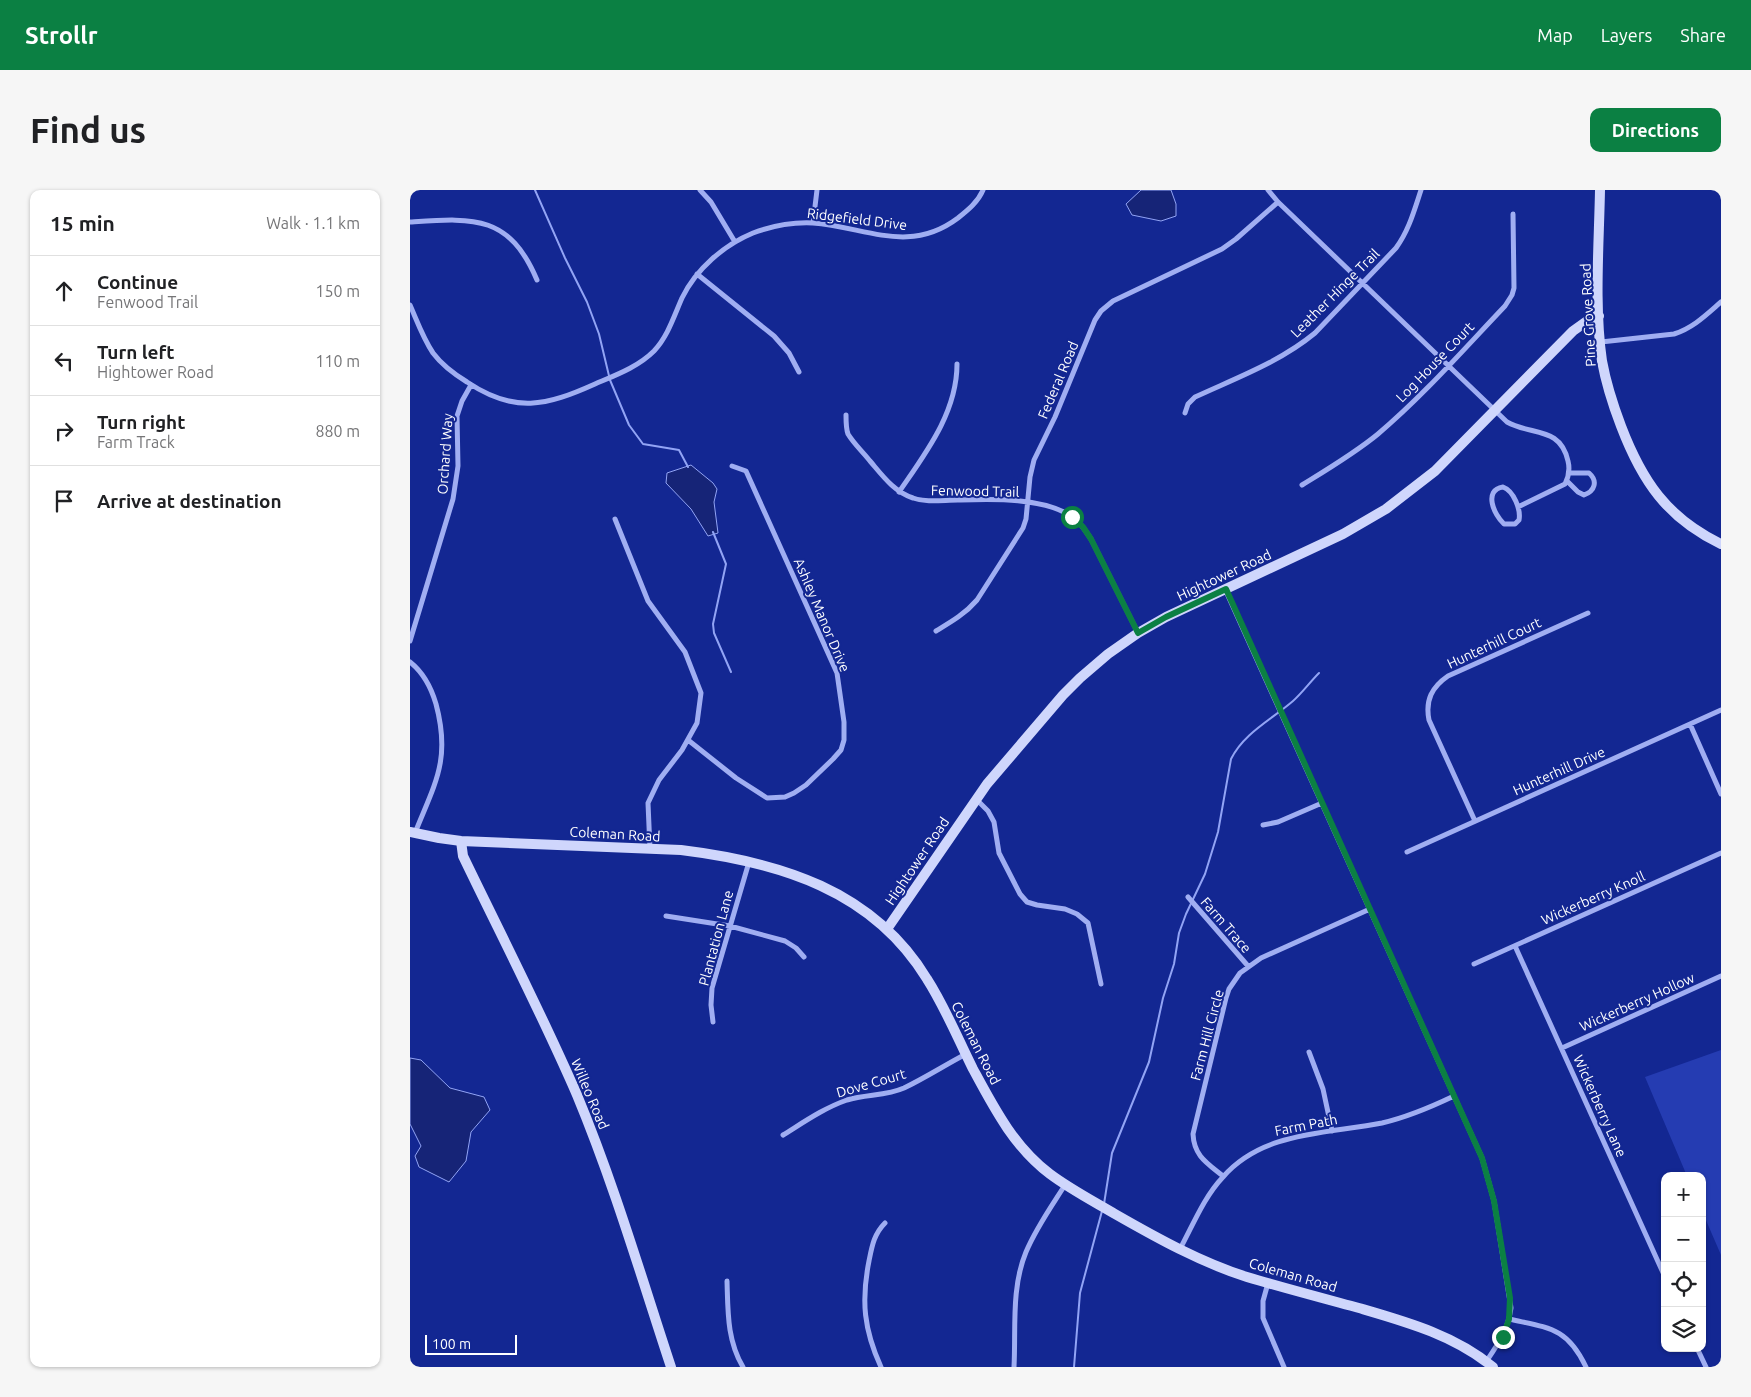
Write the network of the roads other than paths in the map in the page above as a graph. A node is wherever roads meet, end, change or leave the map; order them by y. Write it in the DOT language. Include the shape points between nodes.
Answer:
graph roads {
  1 [pos="700,190"];
  2 [pos="817,190"];
  3 [pos="983,190"];
  4 [pos="1268,190"];
  5 [pos="1421,190"];
  6 [pos="1600,190"];
  7 [pos="1278,202"];
  8 [pos="1513,214"];
  9 [pos="410,222"];
  10 [pos="813,223"];
  11 [pos="734,242"];
  12 [pos="697,274"];
  13 [pos="537,280"];
  14 [pos="1362,284"];
  15 [pos="1721,302"];
  16 [pos="410,305"];
  17 [pos="1600,316"];
  18 [pos="1601,342"];
  19 [pos="957,364"];
  20 [pos="1448,366"];
  21 [pos="799,372"];
  22 [pos="471,385"];
  23 [pos="1495,411"];
  24 [pos="1185,413"];
  25 [pos="846,415"];
  26 [pos="732,466"];
  27 [pos="1569,473"];
  28 [pos="1566,481"];
  29 [pos="1302,485"];
  30 [pos="899,492"];
  31 [pos="1028,503"];
  32 [pos="1518,508"];
  33 [pos="615,519"];
  34 [pos="1721,544"];
  35 [pos="1226,589"];
  36 [pos="1588,613"];
  37 [pos="936,631"];
  38 [pos="1138,633"];
  39 [pos="410,641"];
  40 [pos="410,662"];
  41 [pos="1721,710"];
  42 [pos="1690,724"];
  43 [pos="688,740"];
  44 [pos="1721,794"];
  45 [pos="976,798"];
  46 [pos="1322,803"];
  47 [pos="1475,821"];
  48 [pos="1263,825"];
  49 [pos="412,832"];
  50 [pos="461,841"];
  51 [pos="650,849"];
  52 [pos="1407,852"];
  53 [pos="1721,853"];
  54 [pos="749,862"];
  55 [pos="1188,897"];
  56 [pos="1370,909"];
  57 [pos="666,916"];
  58 [pos="730,926"];
  59 [pos="888,929"];
  60 [pos="1515,946"];
  61 [pos="804,958"];
  62 [pos="1474,964"];
  63 [pos="1248,966"];
  64 [pos="1721,976"];
  65 [pos="1102,984"];
  66 [pos="713,1022"];
  67 [pos="1562,1048"];
  68 [pos="1309,1052"];
  69 [pos="966,1054"];
  70 [pos="1454,1096"];
  71 [pos="1332,1131"];
  72 [pos="783,1135"];
  73 [pos="1223,1176"];
  74 [pos="1065,1185"];
  75 [pos="885,1223"];
  76 [pos="1180,1249"];
  77 [pos="1661,1268"];
  78 [pos="727,1281"];
  79 [pos="1268,1283"];
  80 [pos="1509,1319"];
  81 [pos="1699,1352"];
  82 [pos="1489,1364"];
  83 [pos="671,1367"];
  84 [pos="742,1367"];
  85 [pos="881,1367"];
  86 [pos="1014,1367"];
  87 [pos="1284,1367"];
  88 [pos="1586,1367"];
  89 [pos="1706,1367"];
  1 -- 11 [label="street" via="711,202"];
  2 -- 10 [label="street"];
  3 -- 10 [label="street, Ridgefield Drive" via="974,204 952,222 916,237 896,237"];
  4 -- 7 [label="street"];
  5 -- 14 [label="street, Leather Hinge Trail" via="1405,235"];
  6 -- 17 [label="street, Pine Grove Road"];
  7 -- 14 [label="street"];
  7 -- 31 [label="street, Federal Road" via="1222,249 1113,301 1101,311 1034,460"];
  8 -- 20 [label="street, Log House Court" via="1512,295"];
  9 -- 13 [label="street" via="473,220 495,228 518,246"];
  10 -- 11 [label="street, Ridgefield Drive" via="773,227"];
  11 -- 12 [label="street, Ridgefield Drive"];
  12 -- 21 [label="street" via="774,336 789,353"];
  12 -- 22 [label="street, Ridgefield Drive" via="662,342 631,368 567,396 541,403 504,400"];
  14 -- 20 [label="street"];
  14 -- 24 [label="street, Leather Hinge Trail" via="1301,344 1195,398"];
  15 -- 18 [label="street" via="1684,331"];
  16 -- 22 [label="street, Ridgefield Drive" via="434,354"];
  17 -- 18 [label="street, Pine Grove Road"];
  17 -- 23 [label="street, Hightower Road" via="1573,331"];
  18 -- 34 [label="street, Pine Grove Road" via="1611,398 1641,470 1677,516"];
  19 -- 30 [label="street" via="957,376 941,426"];
  20 -- 23 [label="street"];
  20 -- 29 [label="street, Log House Court" via="1378,434"];
  22 -- 39 [label="street, Orchard Way" via="457,416 458,466 453,499"];
  23 -- 27 [label="street" via="1515,426 1548,435 1560,442 1566,452"];
  23 -- 35 [label="street, Hightower Road" via="1435,471 1386,509 1343,534"];
  25 -- 30 [label="street, Fenwood Trail" via="847,433"];
  26 -- 43 [label="street, Ashley Manor Drive" via="746,471 837,673 844,740 833,760 806,785 785,796 767,798"];
  27 -- 28 [label="street"];
  27 -- 28 [label="street" via="1589,473 1594,486 1590,493 1584,495"];
  28 -- 32 [label="street" via="1561,487"];
  30 -- 31 [label="street, Fenwood Trail" via="925,501 986,499"];
  31 -- 37 [label="street, Federal Road" via="1023,528 977,600 962,616"];
  31 -- 38 [label="street, Fenwood Trail" via="1060,510 1083,527"];
  32 -- 32 [label="street" via="1519,520 1515,524 1504,524 1491,501 1493,491 1508,489"];
  33 -- 43 [label="street" via="648,602 685,652 701,693 697,723"];
  35 -- 38 [label="street, Hightower Road"];
  35 -- 46 [label="street"];
  36 -- 47 [label="street, Hunterhill Court" via="1448,676 1432,691 1428,705 1429,720"];
  38 -- 45 [label="street, Hightower Road" via="1080,678"];
  40 -- 49 [label="street" via="429,685 443,739 439,774"];
  41 -- 42 [label="street, Hunterhill Drive"];
  42 -- 44 [label="street"];
  42 -- 47 [label="street, Hunterhill Drive"];
  43 -- 51 [label="street" via="658,780 648,803"];
  45 -- 59 [label="street, Hightower Road"];
  45 -- 65 [label="street" via="994,822 999,853 1027,902 1065,909 1088,923"];
  46 -- 48 [label="street"];
  46 -- 56 [label="street"];
  47 -- 52 [label="street, Hunterhill Drive"];
  49 -- 50 [label="street, Coleman Road"];
  50 -- 51 [label="street, Coleman Road"];
  50 -- 83 [label="street, Willeo Road" via="463,856 585,1117 622,1216"];
  51 -- 54 [label="street, Coleman Road" via="714,854"];
  53 -- 60 [label="street, Wickerberry Knoll"];
  54 -- 58 [label="street, Plantation Lane"];
  54 -- 59 [label="street, Coleman Road" via="828,888 860,906"];
  55 -- 63 [label="street, Farm Trace"];
  56 -- 63 [label="street, Farm Hill Circle"];
  56 -- 70 [label="street"];
  57 -- 58 [label="street"];
  58 -- 61 [label="street" via="785,941"];
  58 -- 66 [label="street, Plantation Lane" via="712,988"];
  59 -- 69 [label="street, Coleman Road" via="928,980"];
  60 -- 62 [label="street, Wickerberry Knoll"];
  60 -- 67 [label="street, Wickerberry Lane"];
  63 -- 73 [label="street, Farm Hill Circle" via="1234,980 1226,998 1193,1134 1198,1154"];
  64 -- 67 [label="street, Wickerberry Hollow"];
  67 -- 77 [label="street, Wickerberry Lane"];
  68 -- 71 [label="street" via="1324,1088"];
  69 -- 72 [label="street, Dove Court" via="903,1089 857,1097 831,1106"];
  69 -- 74 [label="street, Coleman Road" via="997,1112 1019,1144"];
  70 -- 71 [label="street, Farm Path" via="1400,1119"];
  70 -- 80 [label="street" via="1491,1186 1510,1298"];
  71 -- 73 [label="street, Farm Path" via="1267,1145 1244,1158"];
  73 -- 76 [label="street, Farm Path"];
  74 -- 76 [label="street, Coleman Road"];
  74 -- 86 [label="street" via="1033,1236 1020,1269"];
  75 -- 85 [label="street" via="873,1240 864,1289 869,1337"];
  76 -- 79 [label="street, Coleman Road" via="1222,1268"];
  78 -- 84 [label="street" via="730,1338"];
  79 -- 82 [label="street, Coleman Road" via="1418,1325 1454,1341"];
  79 -- 87 [label="street" via="1263,1318"];
  80 -- 82 [label="street"];
  80 -- 88 [label="street" via="1548,1328 1564,1336 1578,1350"];
  81 -- 89 [label="street"];
}
